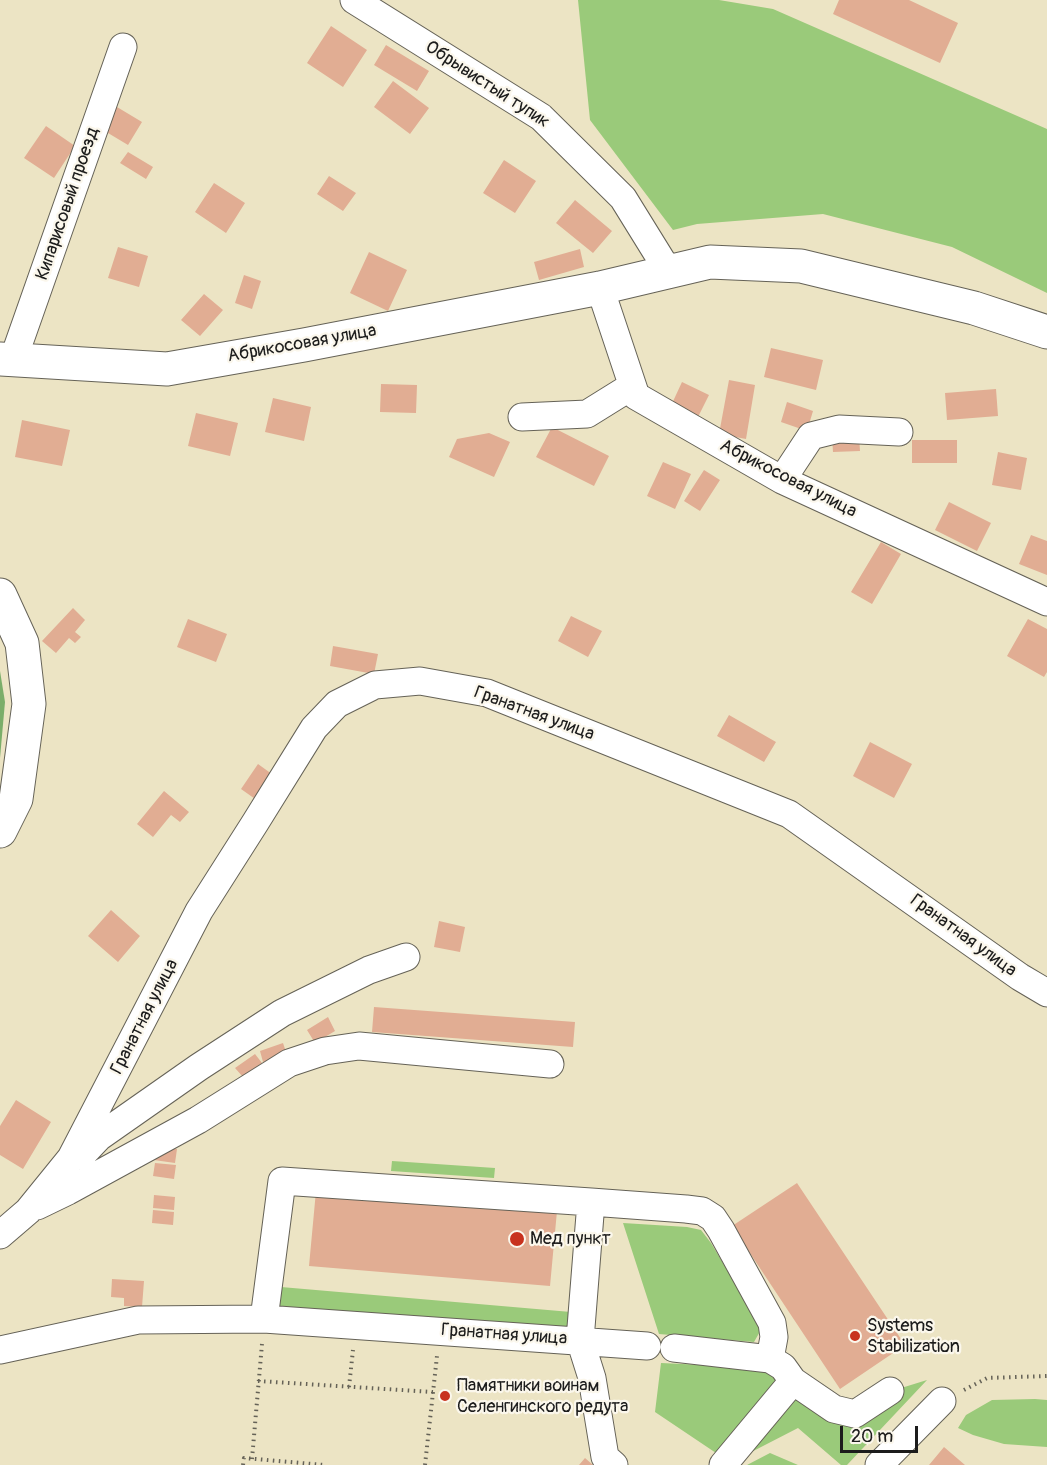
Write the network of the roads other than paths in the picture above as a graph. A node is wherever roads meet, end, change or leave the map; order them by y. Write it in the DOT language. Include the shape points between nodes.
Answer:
graph roads {
  1 [pos="354,0"];
  2 [pos="123,47"];
  3 [pos="671,271"];
  4 [pos="600,288"];
  5 [pos="1047,332"];
  6 [pos="6,359"];
  7 [pos="632,386"];
  8 [pos="522,417"];
  9 [pos="899,432"];
  10 [pos="782,480"];
  11 [pos="0,595"];
  12 [pos="1047,603"];
  13 [pos="0,831"];
  14 [pos="406,957"];
  15 [pos="1047,993"];
  16 [pos="550,1064"];
  17 [pos="591,1202"];
  18 [pos="28,1211"];
  19 [pos="0,1234"];
  20 [pos="264,1319"];
  21 [pos="580,1340"];
  22 [pos="647,1346"];
  23 [pos="674,1348"];
  24 [pos="0,1350"];
  25 [pos="770,1359"];
  26 [pos="793,1381"];
  27 [pos="890,1391"];
  28 [pos="942,1401"];
  29 [pos="614,1465"];
  30 [pos="723,1465"];
  31 [pos="879,1465"];
  1 -- 3 [label="street, Обрывистый тупик" via="541,117 623,198"];
  2 -- 6 [label="street, Кипарисовый проезд"];
  3 -- 4 [label="main road, Абрикосовая улица"];
  3 -- 5 [label="main road, Абрикосовая улица" via="710,262 801,266 974,308"];
  4 -- 6 [label="main road, Абрикосовая улица" via="167,369"];
  4 -- 7 [label="street, Абрикосовая улица"];
  7 -- 8 [label="street" via="587,414"];
  7 -- 10 [label="street, Абрикосовая улица" via="636,396"];
  9 -- 10 [label="street" via="839,429 811,436"];
  10 -- 12 [label="street, Абрикосовая улица"];
  11 -- 13 [label="main road" via="22,643 29,704 16,799"];
  14 -- 18 [label="street" via="369,970 282,1013 199,1066 99,1137"];
  15 -- 18 [label="street, Гранатная улица" via="789,814 488,693 420,681 375,685 337,704 314,728 199,911 72,1158"];
  16 -- 18 [label="street" via="359,1046 325,1051 290,1063 198,1120"];
  17 -- 20 [label="street" via="282,1181"];
  17 -- 21 [label="street"];
  17 -- 25 [label="street" via="702,1211 713,1218 772,1323"];
  18 -- 19 [label="street, Гранатная улица"];
  20 -- 21 [label="street, Гранатная улица"];
  20 -- 24 [label="street, Гранатная улица" via="138,1320"];
  21 -- 22 [label="street, Гранатная улица"];
  21 -- 29 [label="street" via="592,1378 604,1457"];
  23 -- 25 [label="street"];
  25 -- 26 [label="street" via="783,1367"];
  26 -- 27 [label="street" via="834,1409 855,1414"];
  26 -- 30 [label="street"];
  28 -- 31 [label="street"];
}
